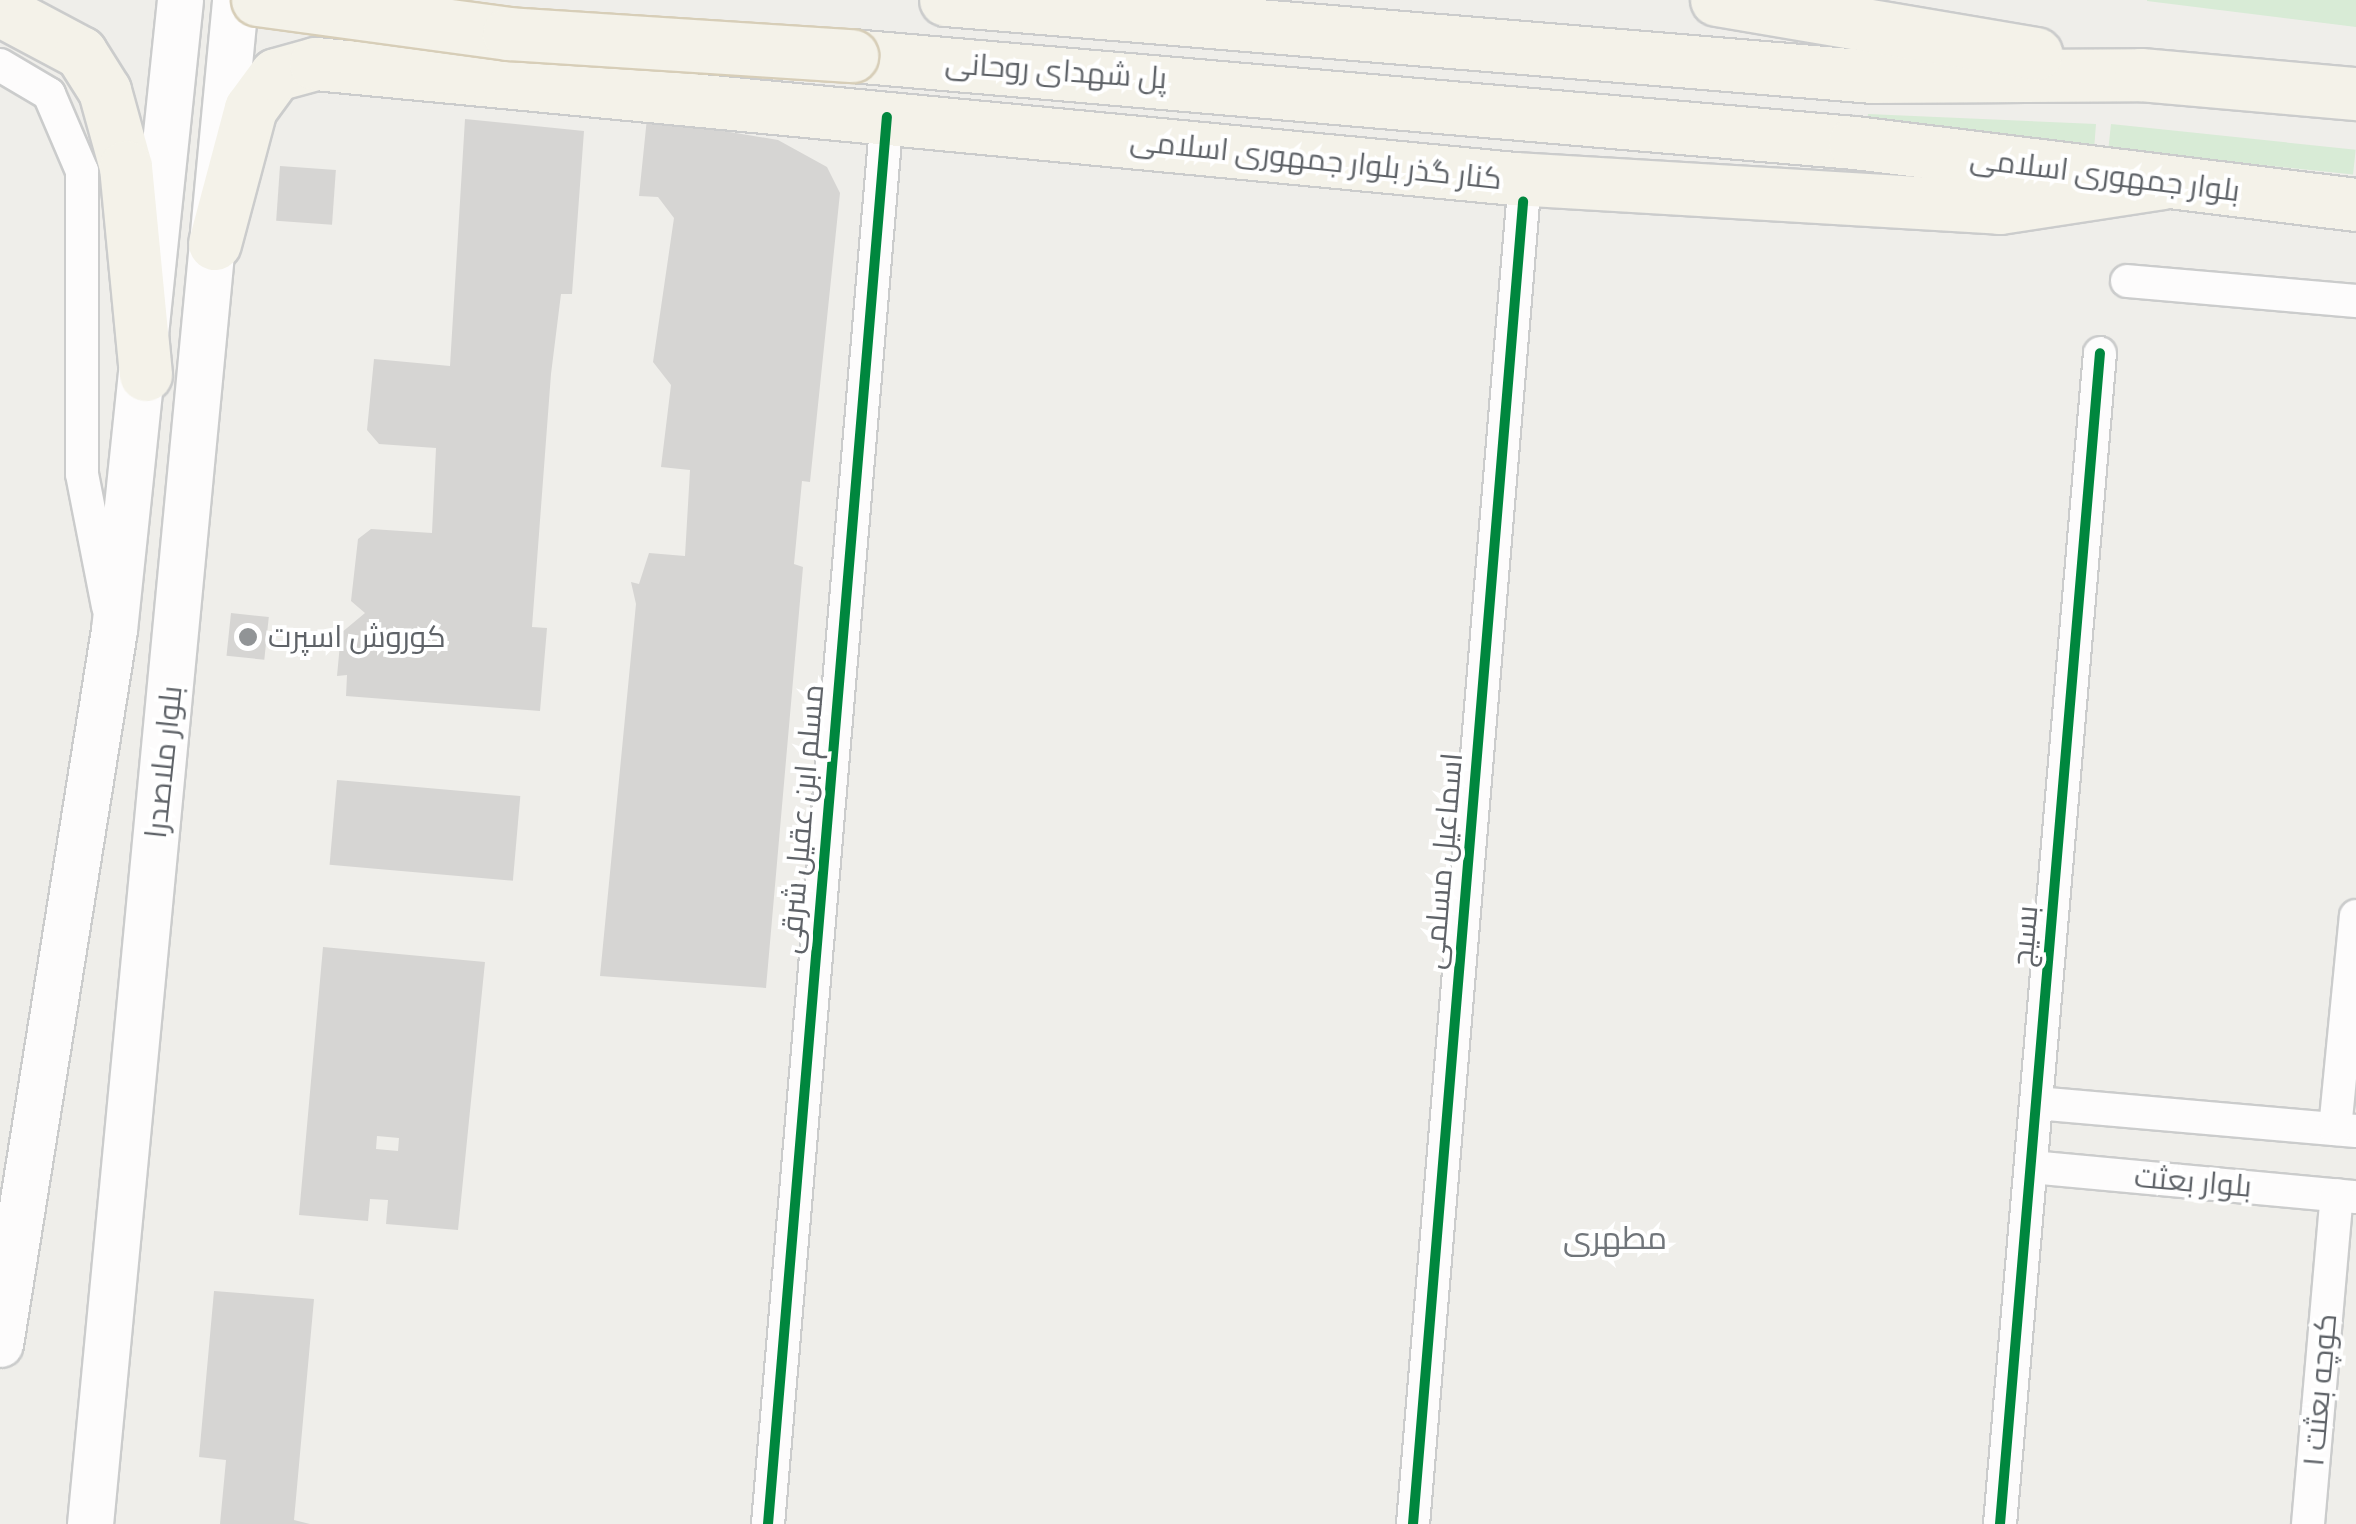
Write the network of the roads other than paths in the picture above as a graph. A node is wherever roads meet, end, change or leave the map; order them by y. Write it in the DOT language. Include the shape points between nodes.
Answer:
graph roads {
  1 [pos="180,0"];
  2 [pos="235,0"];
  3 [pos="258,0"];
  4 [pos="390,0"];
  5 [pos="946,0"];
  6 [pos="1717,0"];
  7 [pos="0,10"];
  8 [pos="0,65"];
  9 [pos="469,75"];
  10 [pos="2141,75"];
  11 [pos="2356,94"];
  12 [pos="886,117"];
  13 [pos="1855,144"];
  14 [pos="2163,183"];
  15 [pos="1522,202"];
  16 [pos="2356,205"];
  17 [pos="215,244"];
  18 [pos="2127,281"];
  19 [pos="2356,300"];
  20 [pos="2100,353"];
  21 [pos="146,375"];
  22 [pos="114,630"];
  23 [pos="2356,916"];
  24 [pos="2036,1103"];
  25 [pos="2345,1130"];
  26 [pos="2030,1167"];
  27 [pos="2347,1196"];
  28 [pos="0,1344"];
  29 [pos="86,1515"];
  30 [pos="768,1524"];
  31 [pos="1413,1524"];
  32 [pos="2000,1524"];
  33 [pos="2308,1524"];
  1 -- 21 [label="main road"];
  2 -- 17 [label="main road, بلوار ملاصدرا"];
  3 -- 13 [label="main road, پل شهدای روحانی, bridge" via="509,34 1070,71"];
  4 -- 9 [label="main road" via="412,53"];
  5 -- 10 [label="main road, پل شهدای روحانی" via="1873,77"];
  6 -- 10 [label="main road" via="1834,13"];
  7 -- 21 [label="main road" via="81,53 120,132"];
  8 -- 22 [label="street" via="49,94 82,171 82,474"];
  9 -- 12 [label="main road, کنار گذر بلوار جمهوری اسلامی"];
  9 -- 17 [label="main road" via="316,64 276,76 250,109"];
  10 -- 11 [label="main road"];
  12 -- 14 [label="main road, کنار گذر بلوار جمهوری اسلامی" via="1515,180 1981,207"];
  12 -- 30 [label="street, مسلم ابن عقیل شرقی"];
  13 -- 14 [label="main road, بلوار جمهوری اسلامی"];
  14 -- 16 [label="main road, بلوار جمهوری اسلامی"];
  15 -- 31 [label="street, اسماعیل مسلمی"];
  17 -- 29 [label="main road, بلوار ملاصدرا"];
  18 -- 19 [label="street"];
  20 -- 24 [label="street, بسیج"];
  21 -- 22 [label="main road"];
  22 -- 28 [label="main road"];
  23 -- 25 [label="street"];
  24 -- 25 [label="street"];
  24 -- 26 [label="street, بسیج"];
  26 -- 27 [label="street, بلوار بعثت"];
  26 -- 32 [label="street, بسیج"];
  27 -- 33 [label="street, کوچه بعثت ۱"];
}
